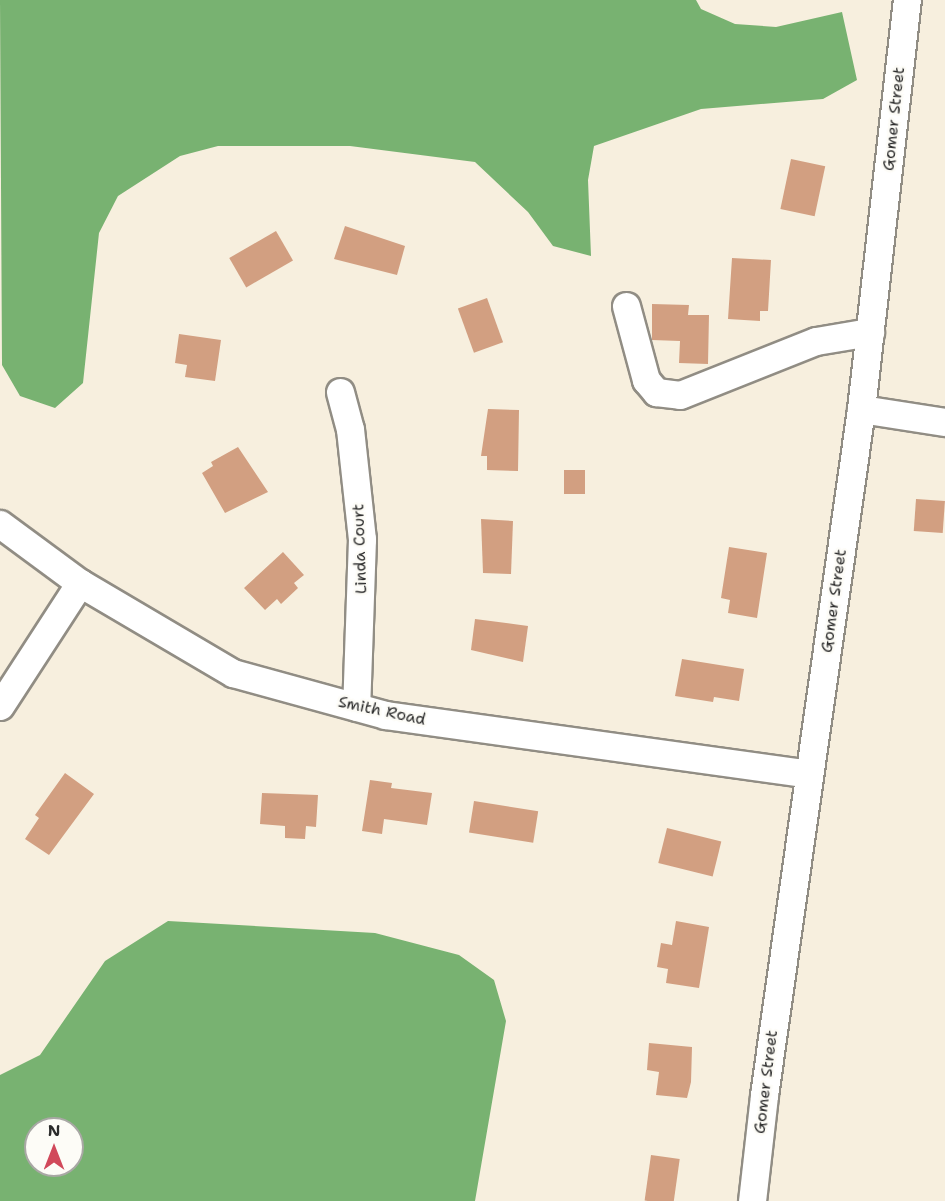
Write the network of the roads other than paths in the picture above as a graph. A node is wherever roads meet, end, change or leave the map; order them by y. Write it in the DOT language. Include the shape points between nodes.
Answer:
graph roads {
  1 [pos="907,0"];
  2 [pos="626,306"];
  3 [pos="870,332"];
  4 [pos="339,392"];
  5 [pos="861,409"];
  6 [pos="945,422"];
  7 [pos="0,524"];
  8 [pos="80,583"];
  9 [pos="0,706"];
  10 [pos="356,707"];
  11 [pos="809,774"];
  12 [pos="752,1201"];
  1 -- 3 [label="street, Gomer Street"];
  2 -- 3 [label="street" via="646,380 656,392 680,395 816,341"];
  3 -- 5 [label="street, Gomer Street"];
  4 -- 10 [label="street, Linda Court" via="350,429 362,539"];
  5 -- 6 [label="street"];
  5 -- 11 [label="street, Gomer Street"];
  7 -- 8 [label="street, Smith Road"];
  8 -- 9 [label="street"];
  8 -- 10 [label="street, Smith Road" via="233,673"];
  10 -- 11 [label="street, Smith Road" via="384,715"];
  11 -- 12 [label="street, Gomer Street"];
}
